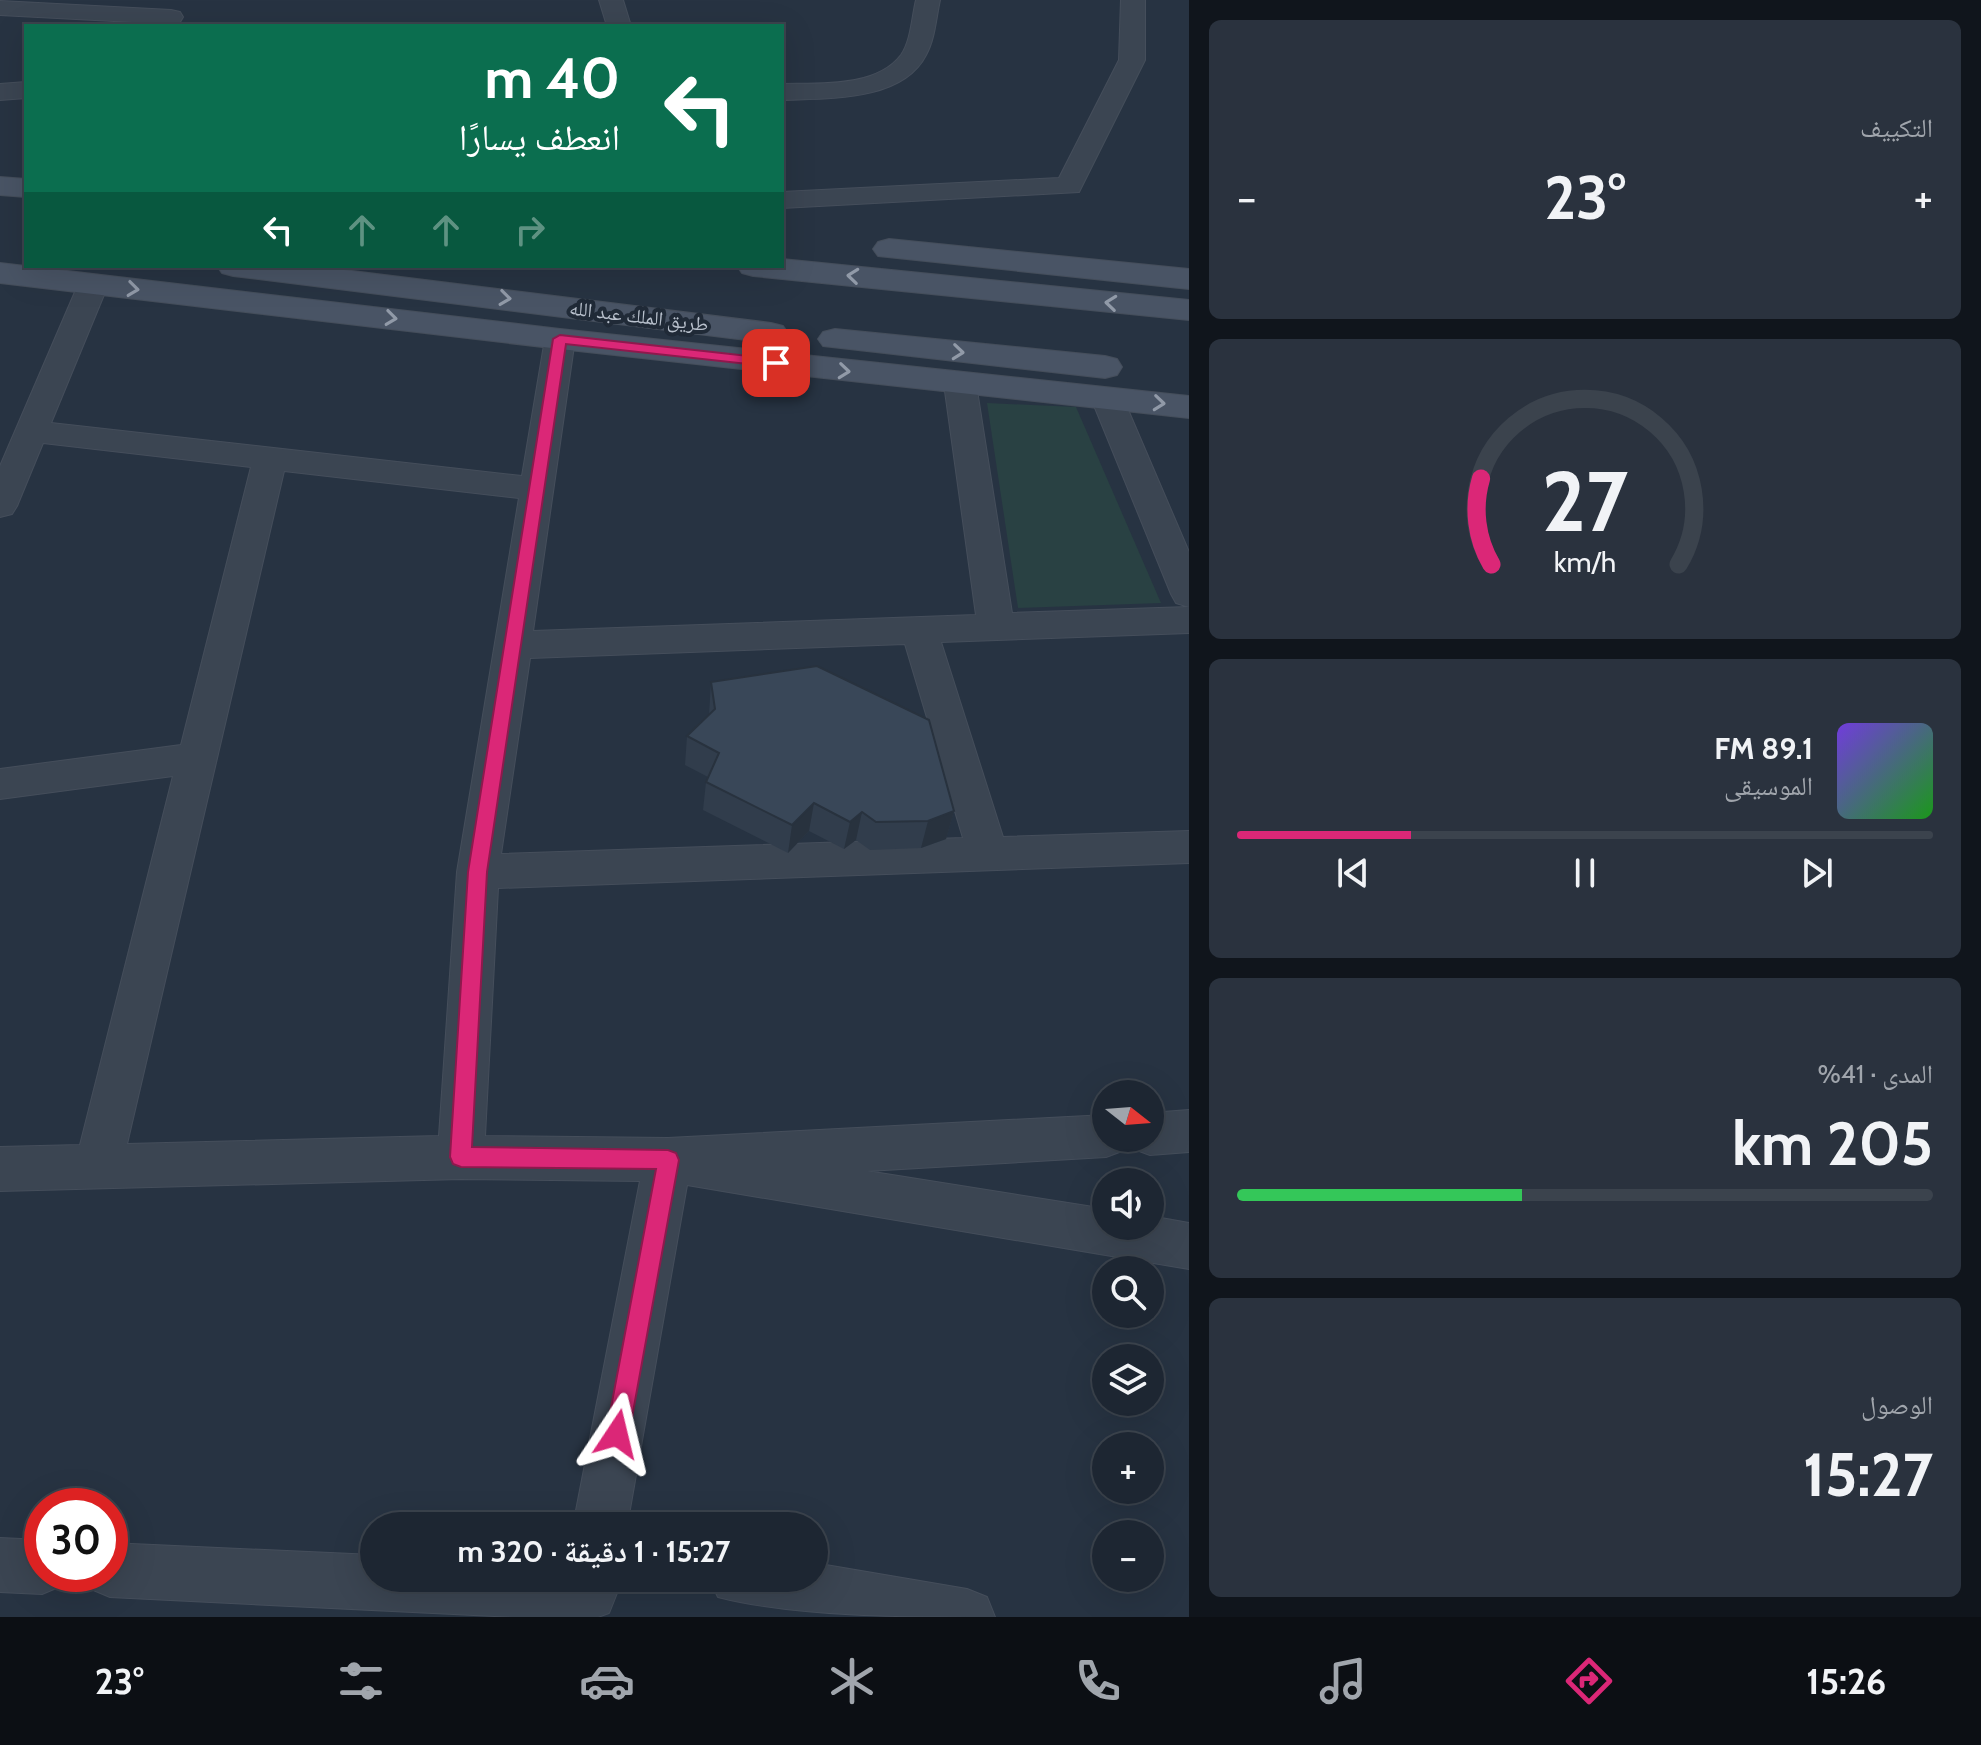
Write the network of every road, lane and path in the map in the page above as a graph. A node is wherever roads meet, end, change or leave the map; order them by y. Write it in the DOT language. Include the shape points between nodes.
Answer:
graph roads {
  1 [pos="611,0"];
  2 [pos="928,0"];
  3 [pos="1133,0"];
  4 [pos="0,8"];
  5 [pos="174,14"];
  6 [pos="618,24"];
  7 [pos="24,90"];
  8 [pos="0,92"];
  9 [pos="784,92"];
  10 [pos="0,186"];
  11 [pos="24,188"];
  12 [pos="784,200"];
  13 [pos="865,247"];
  14 [pos="940,254"];
  15 [pos="251,268"];
  16 [pos="772,268"];
  17 [pos="0,273"];
  18 [pos="1189,279"];
  19 [pos="393,284"];
  20 [pos="93,285"];
  21 [pos="1061,298"];
  22 [pos="1189,310"];
  23 [pos="499,331"];
  24 [pos="560,339"];
  25 [pos="1189,376"];
  26 [pos="960,384"];
  27 [pos="1107,398"];
  28 [pos="1189,407"];
  29 [pos="31,431"];
  30 [pos="270,458"];
  31 [pos="535,489"];
  32 [pos="0,506"];
  33 [pos="1189,594"];
  34 [pos="1189,620"];
  35 [pos="996,627"];
  36 [pos="919,630"];
  37 [pos="512,645"];
  38 [pos="196,758"];
  39 [pos="0,784"];
  40 [pos="1189,847"];
  41 [pos="988,854"];
  42 [pos="478,872"];
  43 [pos="1189,1131"];
  44 [pos="1164,1133"];
  45 [pos="1092,1137"];
  46 [pos="461,1157"];
  47 [pos="668,1160"];
  48 [pos="98,1166"];
  49 [pos="0,1169"];
  50 [pos="1189,1246"];
  51 [pos="603,1512"];
  52 [pos="0,1565"];
  53 [pos="24,1566"];
  54 [pos="128,1571"];
  55 [pos="820,1592"];
  56 [pos="588,1596"];
  57 [pos="967,1617"];
  1 -- 6 [label="street"];
  2 -- 9 [label="street" via="912,58 891,74 851,89"];
  3 -- 12 [label="street" via="1132,60 1069,186"];
  4 -- 5 [label="street"];
  7 -- 8 [label="street"];
  10 -- 11 [label="street"];
  13 -- 14 [label="street"];
  14 -- 18 [label="street"];
  14 -- 21 [label="street"];
  15 -- 19 [label="street, طريق الملك عبد الله"];
  21 -- 16 [label="street, one-way"];
  17 -- 20 [label="street"];
  19 -- 23 [label="street"];
  19 -- 25 [label="street, طريق الملك عبد الله, one-way" via="769,332"];
  20 -- 23 [label="street, one-way"];
  20 -- 29 [label="street"];
  22 -- 21 [label="street, one-way"];
  23 -- 24 [label="street"];
  24 -- 26 [label="street, one-way"];
  24 -- 31 [label="street"];
  26 -- 27 [label="street"];
  26 -- 35 [label="street"];
  27 -- 28 [label="street, one-way"];
  27 -- 33 [label="street"];
  29 -- 30 [label="street"];
  29 -- 32 [label="street"];
  30 -- 31 [label="street"];
  30 -- 38 [label="street"];
  31 -- 37 [label="street"];
  34 -- 35 [label="street"];
  35 -- 36 [label="street"];
  36 -- 37 [label="street"];
  36 -- 41 [label="street"];
  37 -- 42 [label="street"];
  38 -- 39 [label="street"];
  38 -- 48 [label="street"];
  40 -- 41 [label="street"];
  41 -- 42 [label="street"];
  42 -- 46 [label="street"];
  43 -- 44 [label="street"];
  45 -- 47 [label="street"];
  46 -- 47 [label="street"];
  46 -- 48 [label="street"];
  47 -- 50 [label="street"];
  47 -- 51 [label="street"];
  48 -- 49 [label="street"];
  52 -- 53 [label="street"];
  54 -- 56 [label="street"];
  55 -- 57 [label="street"];
}
